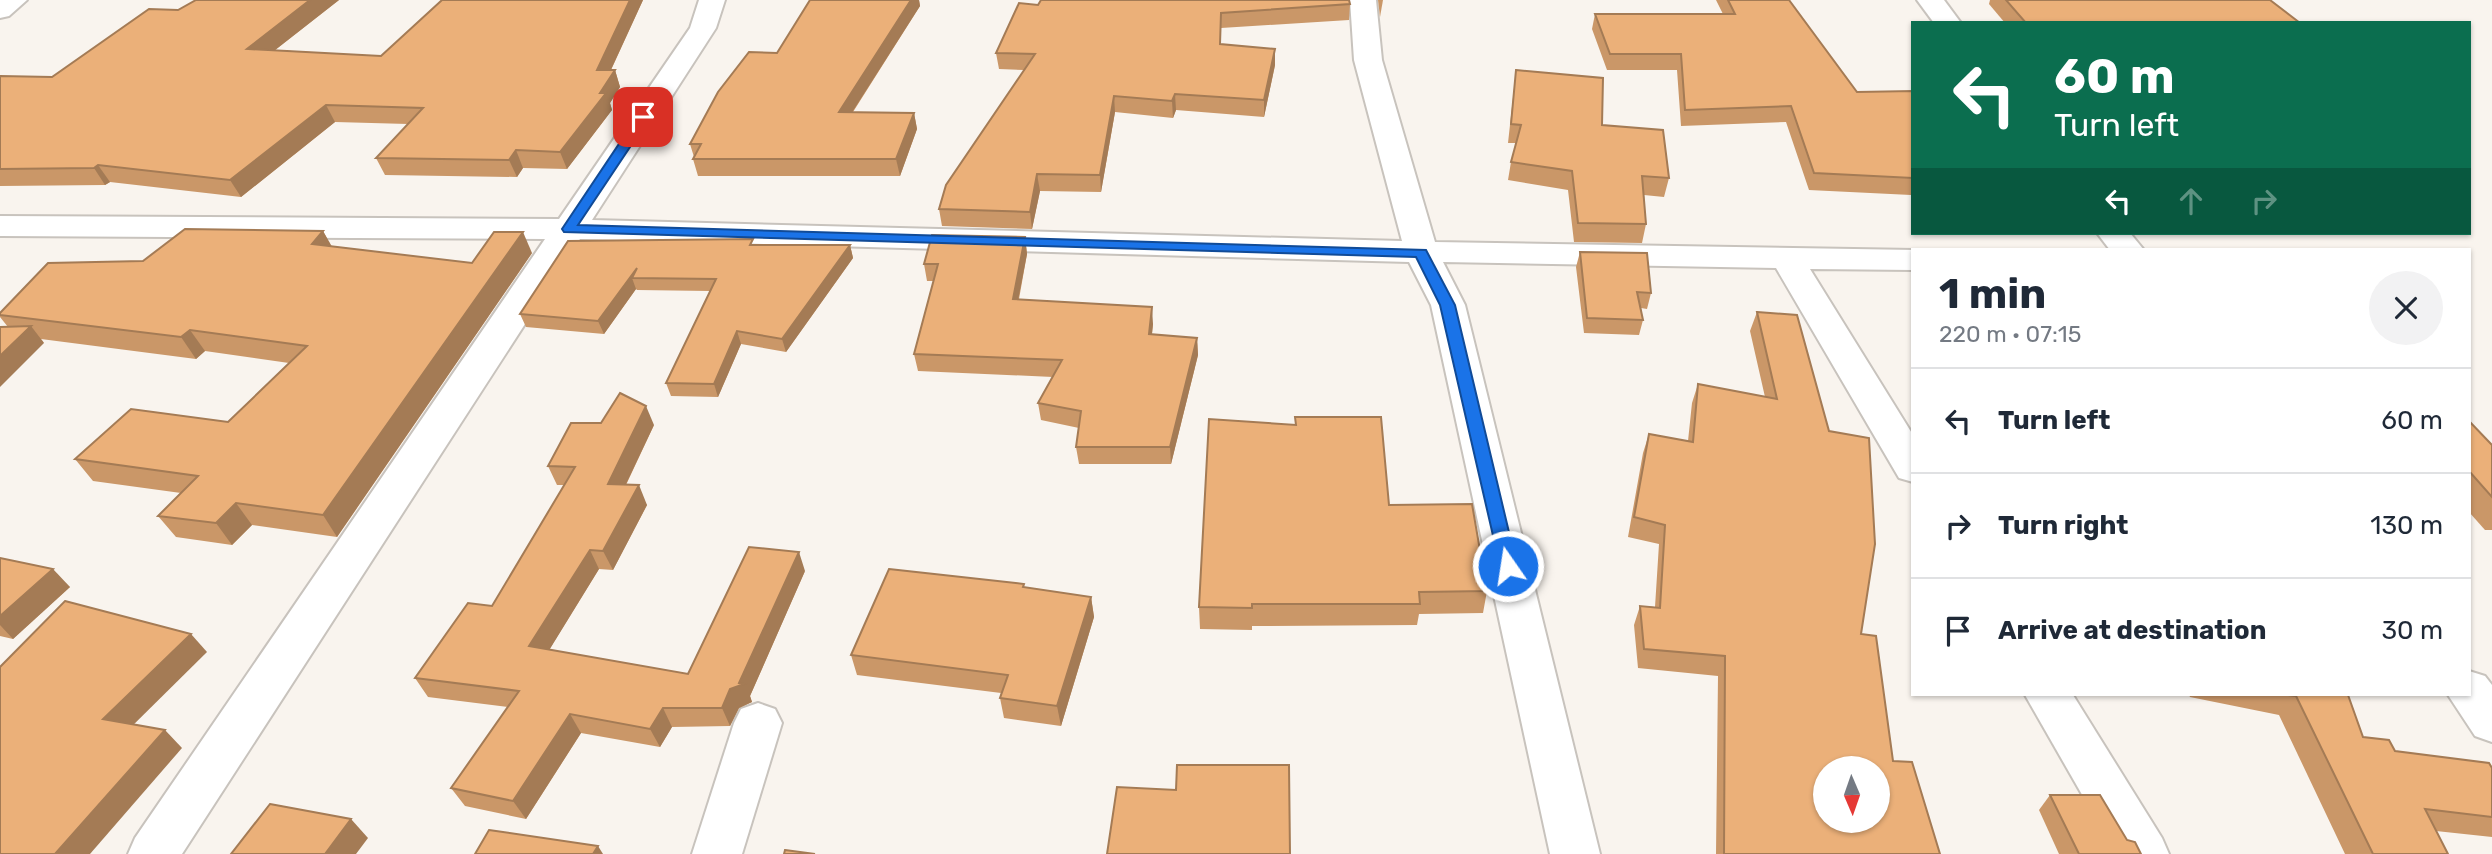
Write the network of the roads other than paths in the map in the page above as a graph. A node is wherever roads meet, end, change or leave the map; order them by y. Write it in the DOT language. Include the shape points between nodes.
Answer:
graph roads {
  1 [pos="14,0"];
  2 [pos="712,0"];
  3 [pos="1363,0"];
  4 [pos="1930,0"];
  5 [pos="0,10"];
  6 [pos="1946,21"];
  7 [pos="0,226"];
  8 [pos="569,229"];
  9 [pos="1421,253"];
  10 [pos="1787,258"];
  11 [pos="1911,260"];
  12 [pos="1911,465"];
  13 [pos="2471,693"];
  14 [pos="2050,696"];
  15 [pos="2492,722"];
  16 [pos="758,723"];
  17 [pos="153,854"];
  18 [pos="718,854"];
  19 [pos="1576,854"];
  20 [pos="2144,854"];
  1 -- 5 [label="street"];
  2 -- 8 [label="street" via="703,28"];
  3 -- 9 [label="street" via="1368,60"];
  4 -- 6 [label="street"];
  7 -- 8 [label="street"];
  8 -- 9 [label="street"];
  8 -- 17 [label="street"];
  9 -- 10 [label="street"];
  9 -- 19 [label="street" via="1448,305"];
  10 -- 11 [label="street"];
  10 -- 12 [label="street"];
  13 -- 15 [label="street"];
  14 -- 20 [label="street"];
  16 -- 18 [label="street"];
}
